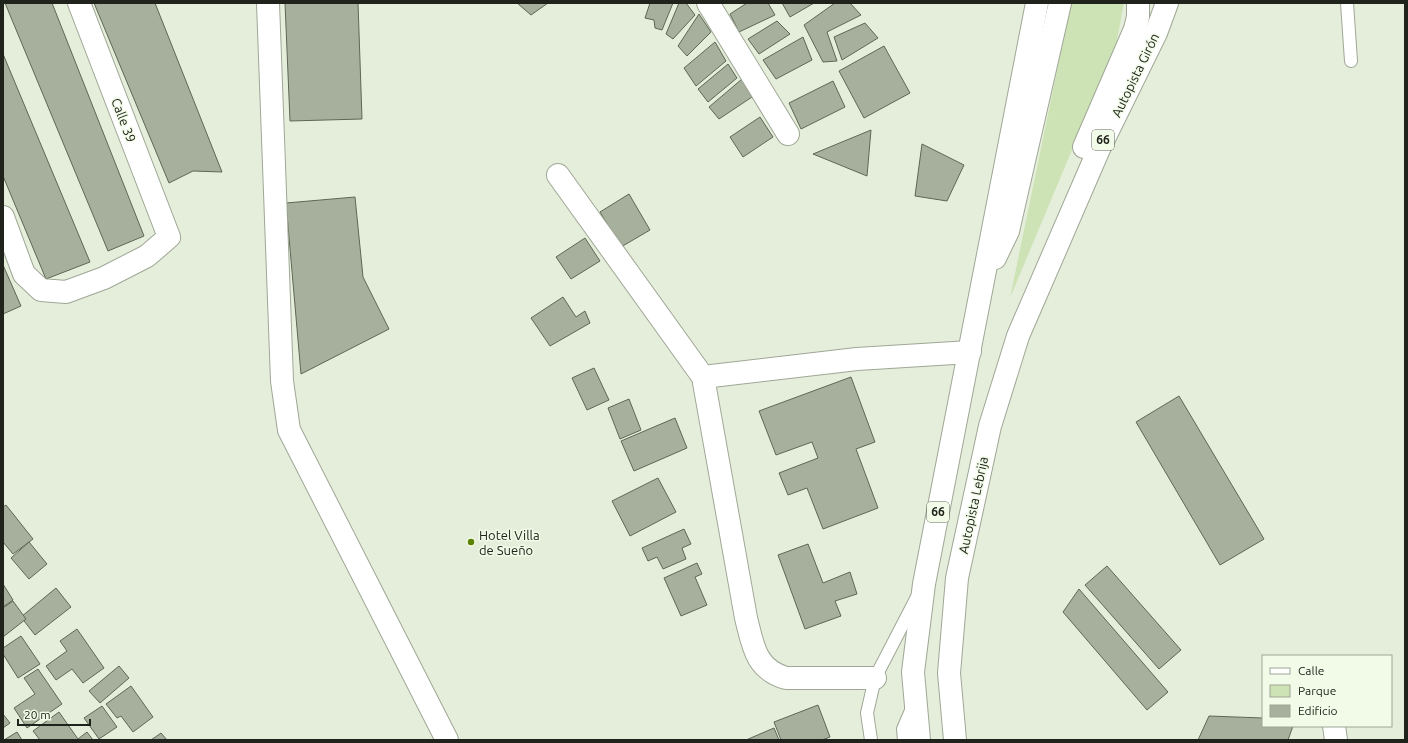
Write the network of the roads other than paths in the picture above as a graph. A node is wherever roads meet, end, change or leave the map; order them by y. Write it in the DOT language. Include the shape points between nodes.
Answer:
graph roads {
  1 [pos="79,3"];
  2 [pos="268,3"];
  3 [pos="708,3"];
  4 [pos="1037,3"];
  5 [pos="1060,3"];
  6 [pos="1138,3"];
  7 [pos="1167,3"];
  8 [pos="1347,3"];
  9 [pos="1351,61"];
  10 [pos="788,134"];
  11 [pos="558,175"];
  12 [pos="3,217"];
  13 [pos="1043,278"];
  14 [pos="981,287"];
  15 [pos="970,352"];
  16 [pos="703,377"];
  17 [pos="924,584"];
  18 [pos="875,678"];
  19 [pos="916,700"];
  20 [pos="1334,727"];
  21 [pos="447,740"];
  22 [pos="871,740"];
  23 [pos="904,740"];
  24 [pos="919,740"];
  25 [pos="955,740"];
  26 [pos="1336,740"];
  1 -- 12 [label="main road, Calle 39" via="168,237 147,256 104,278 66,292 41,290 24,274"];
  2 -- 21 [label="main road" via="282,381 289,430"];
  3 -- 10 [label="main road"];
  4 -- 14 [label="main road, 66"];
  5 -- 14 [label="main road" via="1008,231"];
  6 -- 13 [label="main road" via="1135,29 1049,228"];
  7 -- 13 [label="main road, Autopista Girón / 66" via="1156,33 1099,149"];
  8 -- 9 [label="lane"];
  11 -- 16 [label="main road"];
  13 -- 25 [label="main road, Autopista Lebrija / 66" via="1018,336 990,426 957,578 949,672"];
  14 -- 15 [label="main road, 66"];
  15 -- 16 [label="main road" via="857,359"];
  15 -- 17 [label="main road, 66"];
  16 -- 18 [label="main road" via="746,618 761,664 777,676 786,678"];
  17 -- 18 [label="lane"];
  17 -- 19 [label="main road, 66" via="913,672"];
  18 -- 22 [label="lane" via="867,713"];
  19 -- 23 [label="lane" via="903,729"];
  19 -- 24 [label="main road, 66"];
  20 -- 26 [label="main road"];
}
